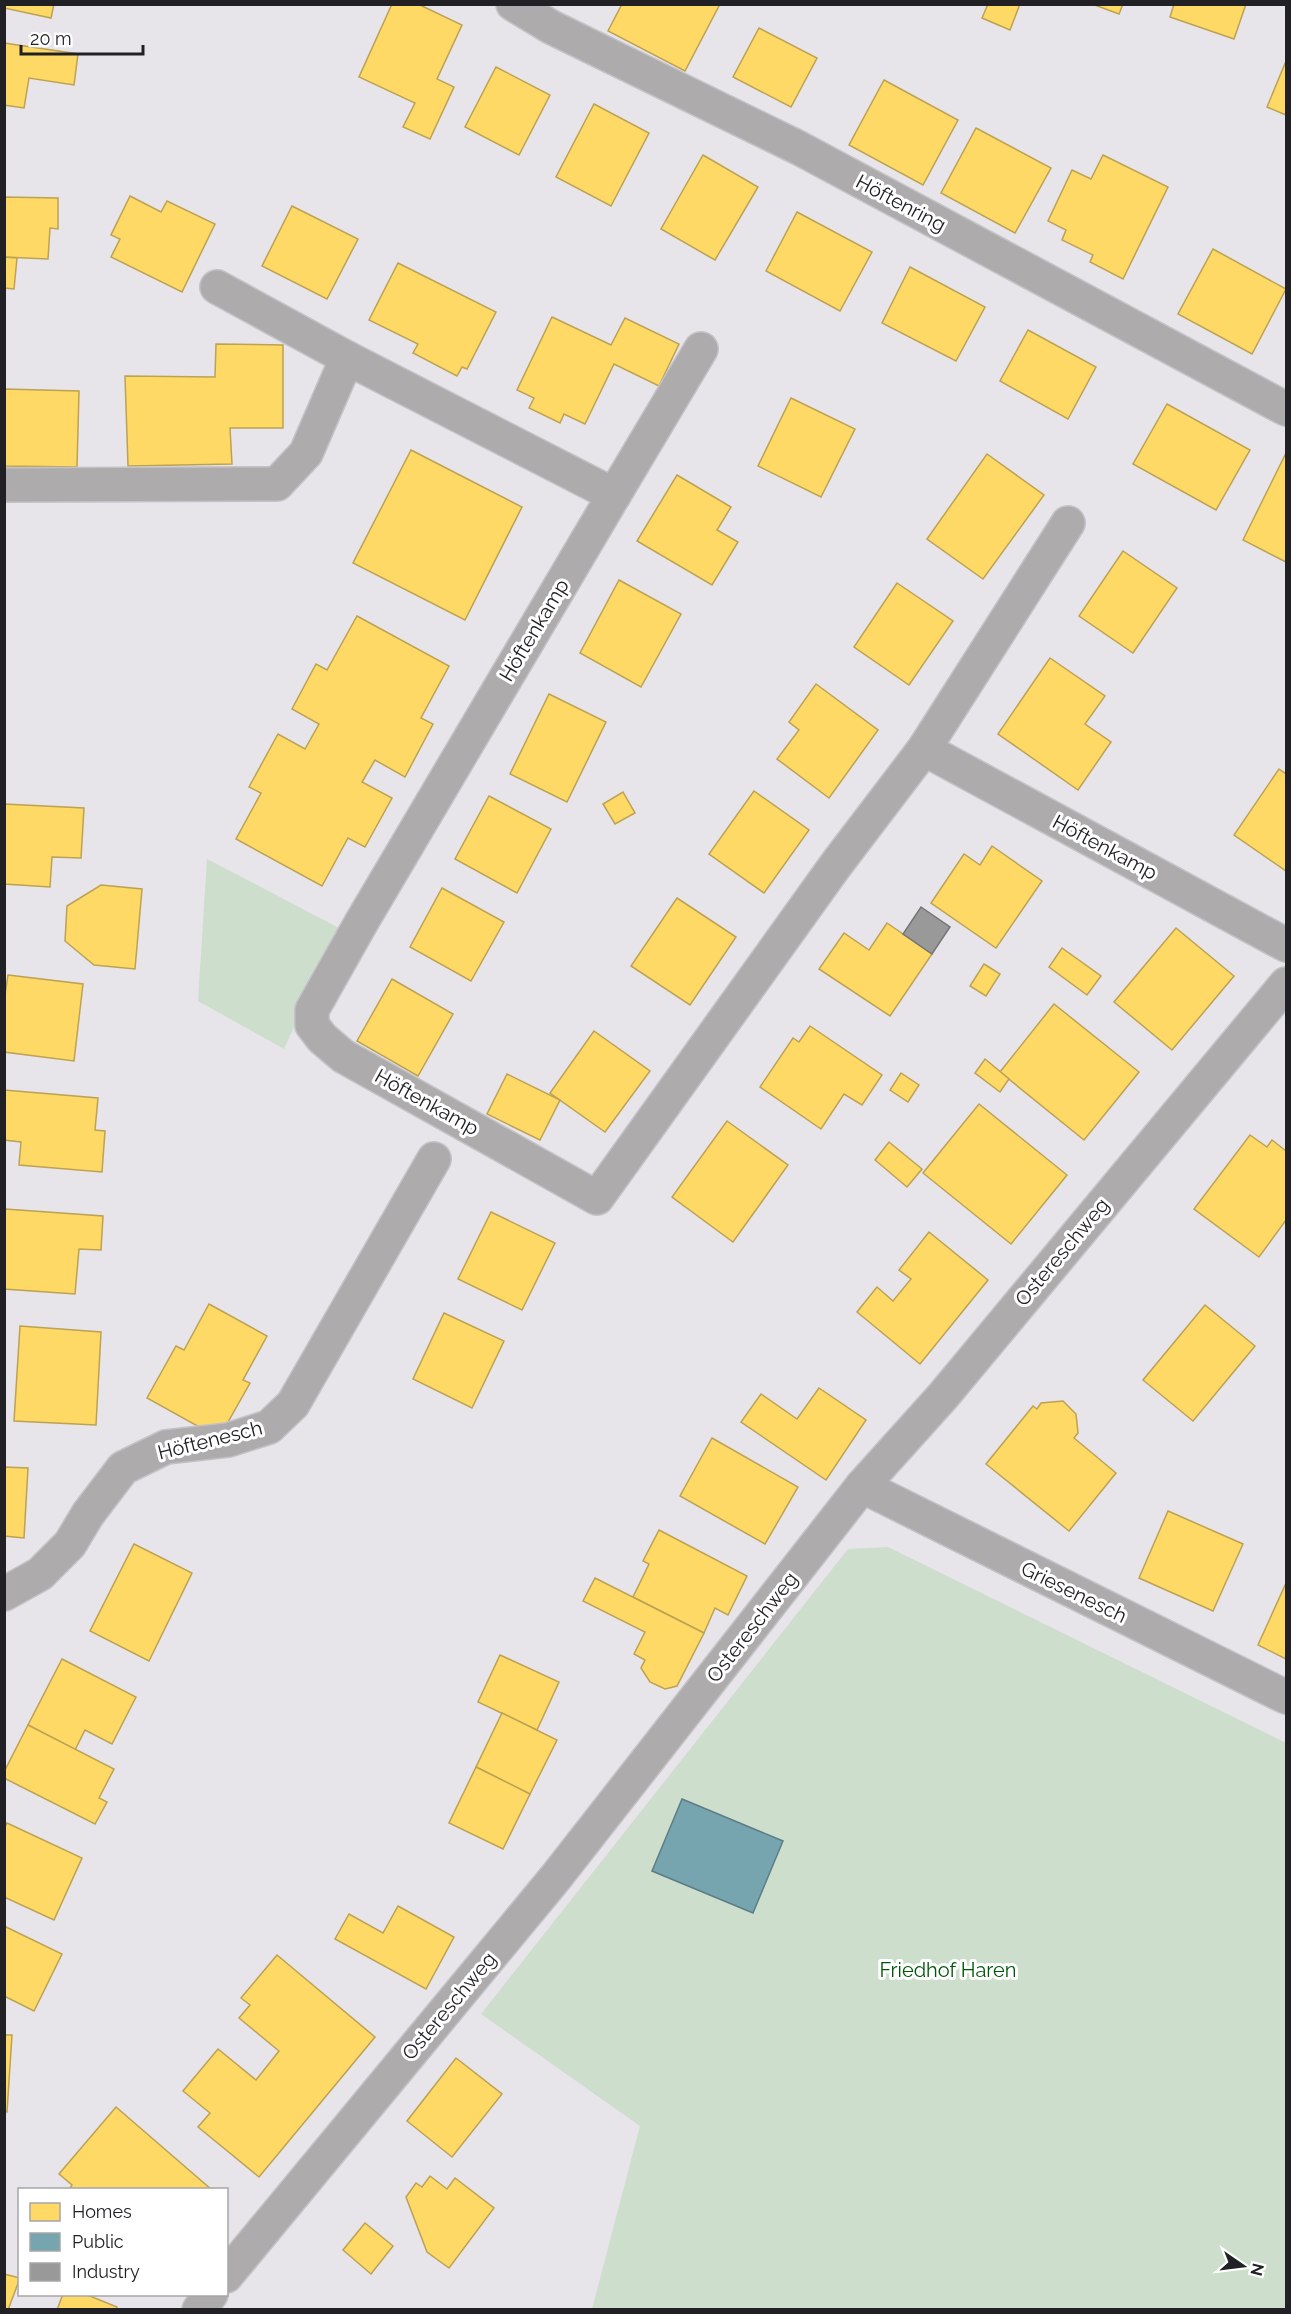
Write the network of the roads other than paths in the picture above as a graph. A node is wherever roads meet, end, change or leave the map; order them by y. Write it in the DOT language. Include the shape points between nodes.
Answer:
graph roads {
  1 [pos="513,4"];
  2 [pos="217,287"];
  3 [pos="701,349"];
  4 [pos="347,358"];
  5 [pos="1287,409"];
  6 [pos="4,485"];
  7 [pos="614,495"];
  8 [pos="1068,523"];
  9 [pos="924,749"];
  10 [pos="1287,945"];
  11 [pos="1287,984"];
  12 [pos="434,1159"];
  13 [pos="862,1486"];
  14 [pos="4,1594"];
  15 [pos="1287,1697"];
  16 [pos="228,2274"];
  17 [pos="211,2296"];
  18 [pos="199,2310"];
  1 -- 5 [label="street, Höftenring" via="551,27 799,148"];
  2 -- 4 [label="street"];
  3 -- 7 [label="street, Höftenkamp"];
  4 -- 6 [label="street" via="306,453 277,484"];
  4 -- 7 [label="street"];
  7 -- 9 [label="street, Höftenkamp" via="312,1010 312,1025 322,1038 344,1056 597,1198 835,866"];
  8 -- 9 [label="street, Höftenkamp"];
  9 -- 10 [label="street, Höftenkamp"];
  11 -- 13 [label="street, Ostereschweg" via="943,1396"];
  12 -- 14 [label="street, Höftenesch" via="293,1404 269,1427 228,1440 166,1447 123,1468 70,1544 40,1574"];
  13 -- 15 [label="street, Griesenesch"];
  13 -- 16 [label="street, Ostereschweg" via="556,1877"];
  17 -- 18 [label="street"];
}
